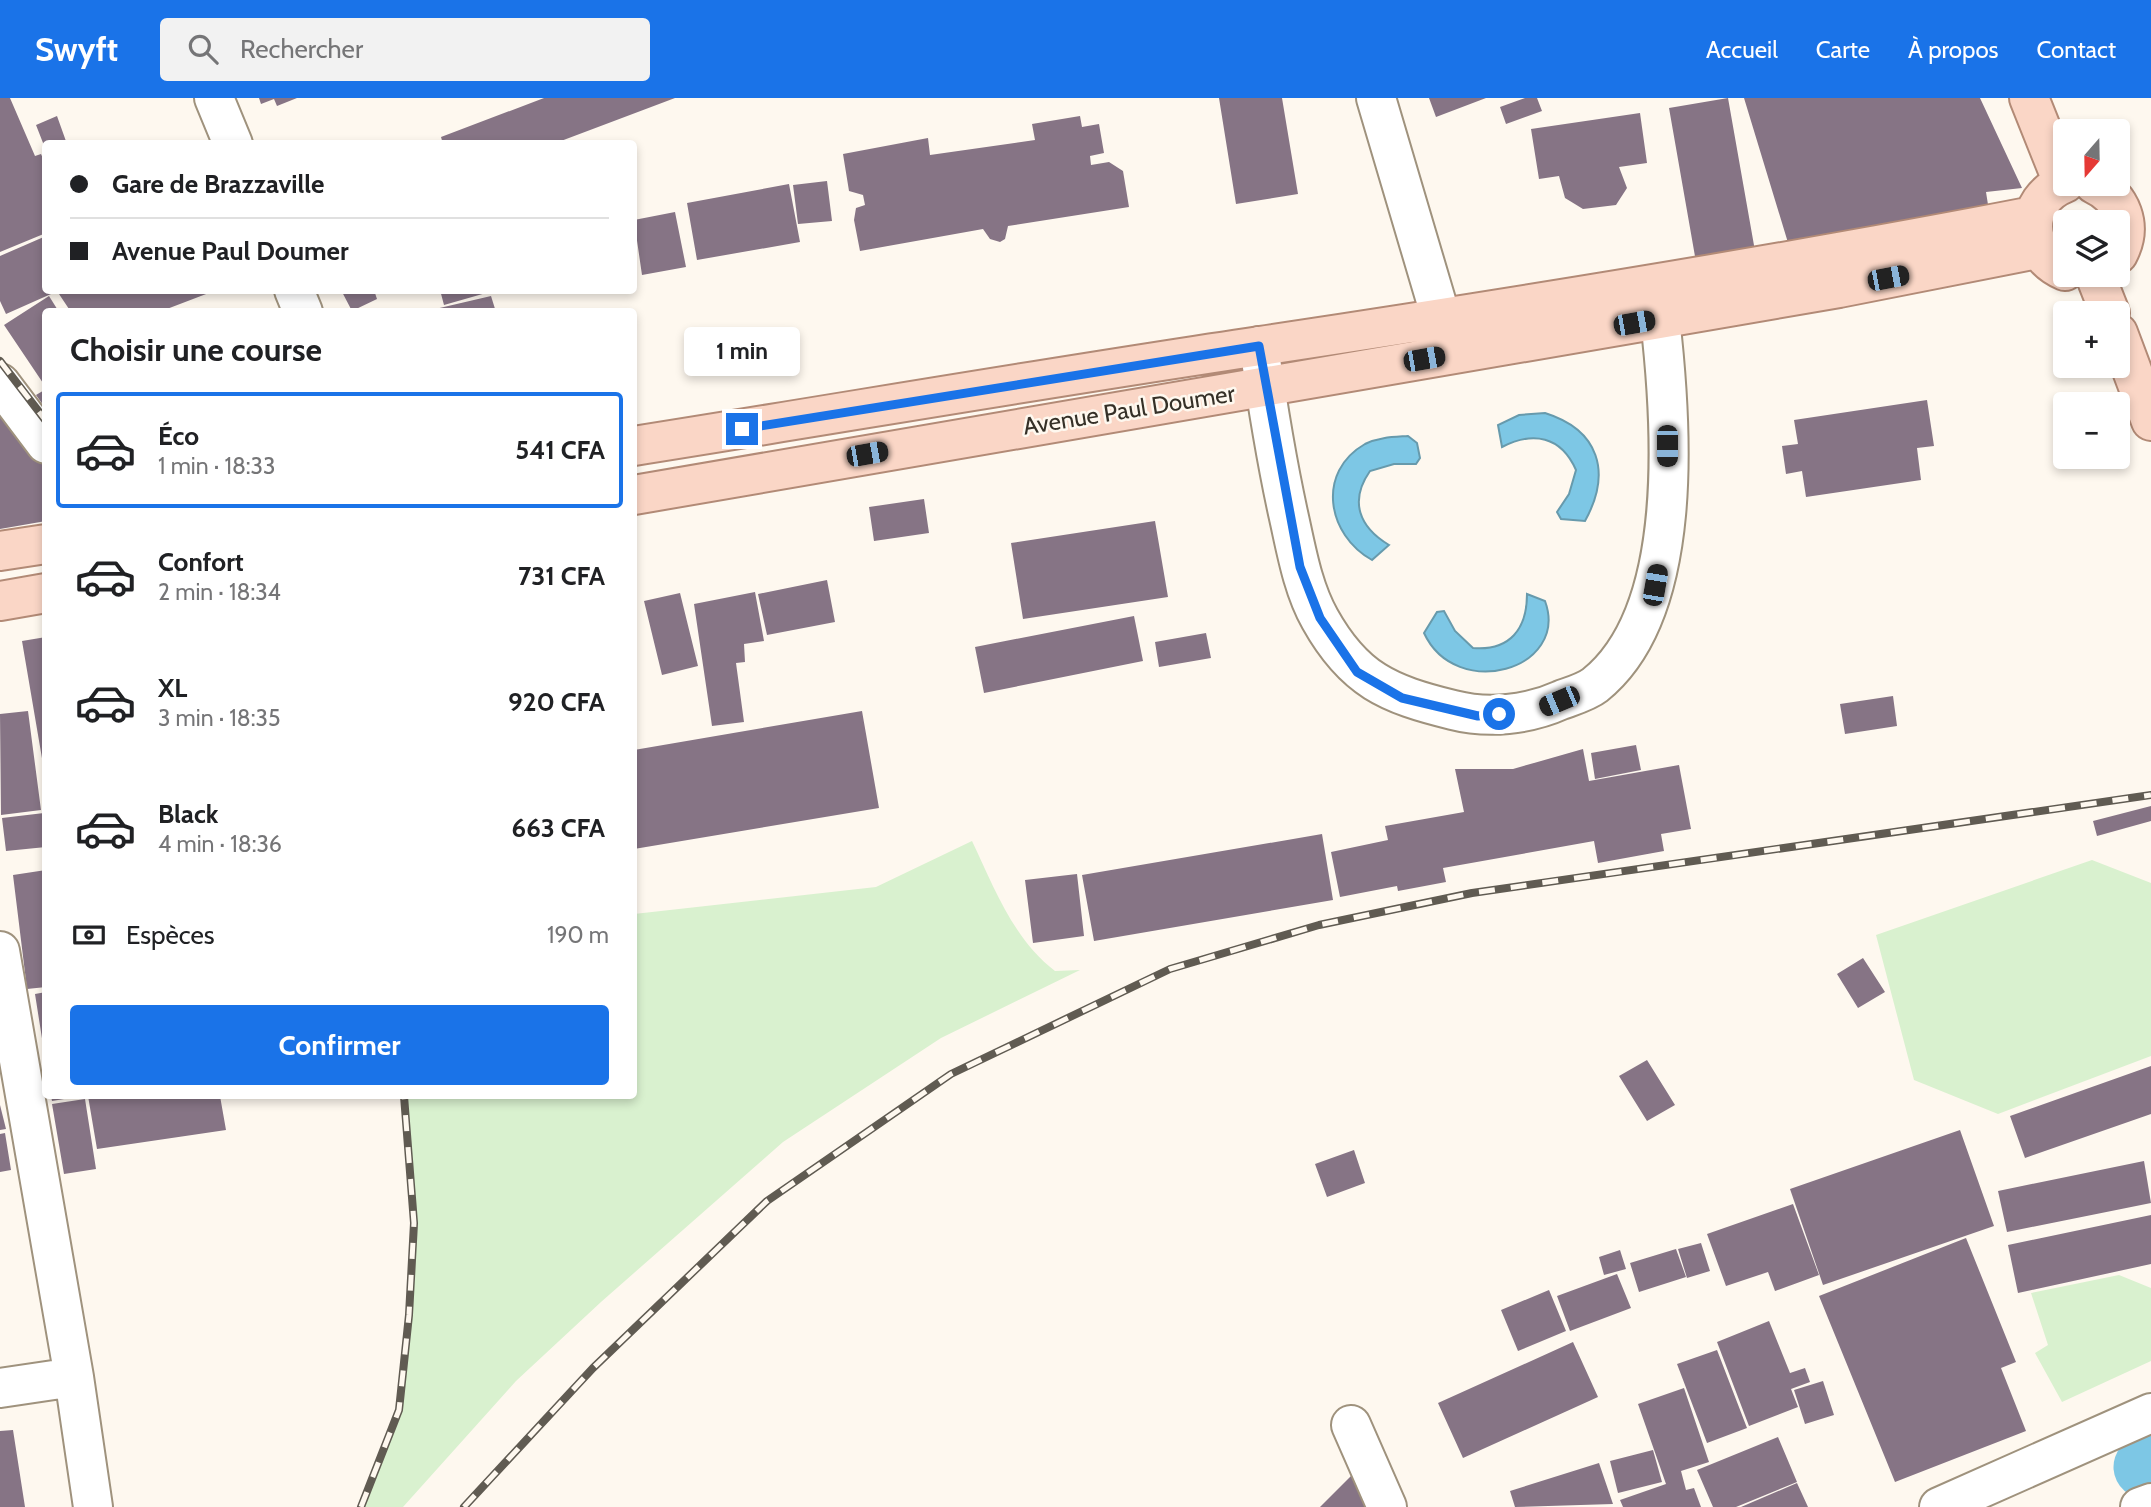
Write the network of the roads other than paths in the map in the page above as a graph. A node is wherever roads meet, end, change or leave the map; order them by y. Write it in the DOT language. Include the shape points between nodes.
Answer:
graph roads {
  1 [pos="214,98"];
  2 [pos="1376,98"];
  3 [pos="2029,98"];
  4 [pos="2053,130"];
  5 [pos="231,140"];
  6 [pos="2053,191"];
  7 [pos="2103,196"];
  8 [pos="2116,210"];
  9 [pos="2045,245"];
  10 [pos="1660,319"];
  11 [pos="1442,321"];
  12 [pos="1259,346"];
  13 [pos="2130,365"];
  14 [pos="0,383"];
  15 [pos="1015,385"];
  16 [pos="1265,387"];
  17 [pos="2151,421"];
  18 [pos="1022,427"];
  19 [pos="42,439"];
  20 [pos="637,446"];
  21 [pos="637,494"];
  22 [pos="42,545"];
  23 [pos="0,551"];
  24 [pos="42,594"];
  25 [pos="0,601"];
  26 [pos="0,951"];
  27 [pos="74,1377"];
  28 [pos="0,1388"];
  29 [pos="2151,1413"];
  30 [pos="1351,1425"];
  31 [pos="2151,1503"];
  32 [pos="93,1507"];
  33 [pos="1387,1507"];
  34 [pos="1938,1507"];
  35 [pos="2140,1507"];
  1 -- 5 [label="street"];
  2 -- 11 [label="street"];
  3 -- 4 [label="main road"];
  6 -- 9 [label="main road" via="2049,191"];
  7 -- 8 [label="main road"];
  9 -- 10 [label="main road, Avenue Paul Doumer"];
  9 -- 11 [label="main road, Avenue Paul Doumer" via="1834,255"];
  10 -- 16 [label="main road, Avenue Paul Doumer"];
  10 -- 16 [label="street" via="1668,510 1655,585 1632,643 1594,686 1541,709 1478,716 1402,698 1357,672 1320,618 1300,567"];
  11 -- 12 [label="main road, Avenue Paul Doumer"];
  12 -- 15 [label="main road, Avenue Paul Doumer"];
  12 -- 16 [label="street"];
  13 -- 17 [label="main road"];
  14 -- 19 [label="street"];
  15 -- 18 [label="main road"];
  15 -- 20 [label="main road, Avenue Paul Doumer"];
  16 -- 18 [label="main road, Avenue Paul Doumer"];
  18 -- 21 [label="main road, Avenue Paul Doumer"];
  22 -- 23 [label="main road"];
  24 -- 25 [label="main road"];
  26 -- 27 [label="street"];
  27 -- 28 [label="street"];
  27 -- 32 [label="street"];
  29 -- 34 [label="street"];
  30 -- 33 [label="street"];
  31 -- 35 [label="street"];
}
